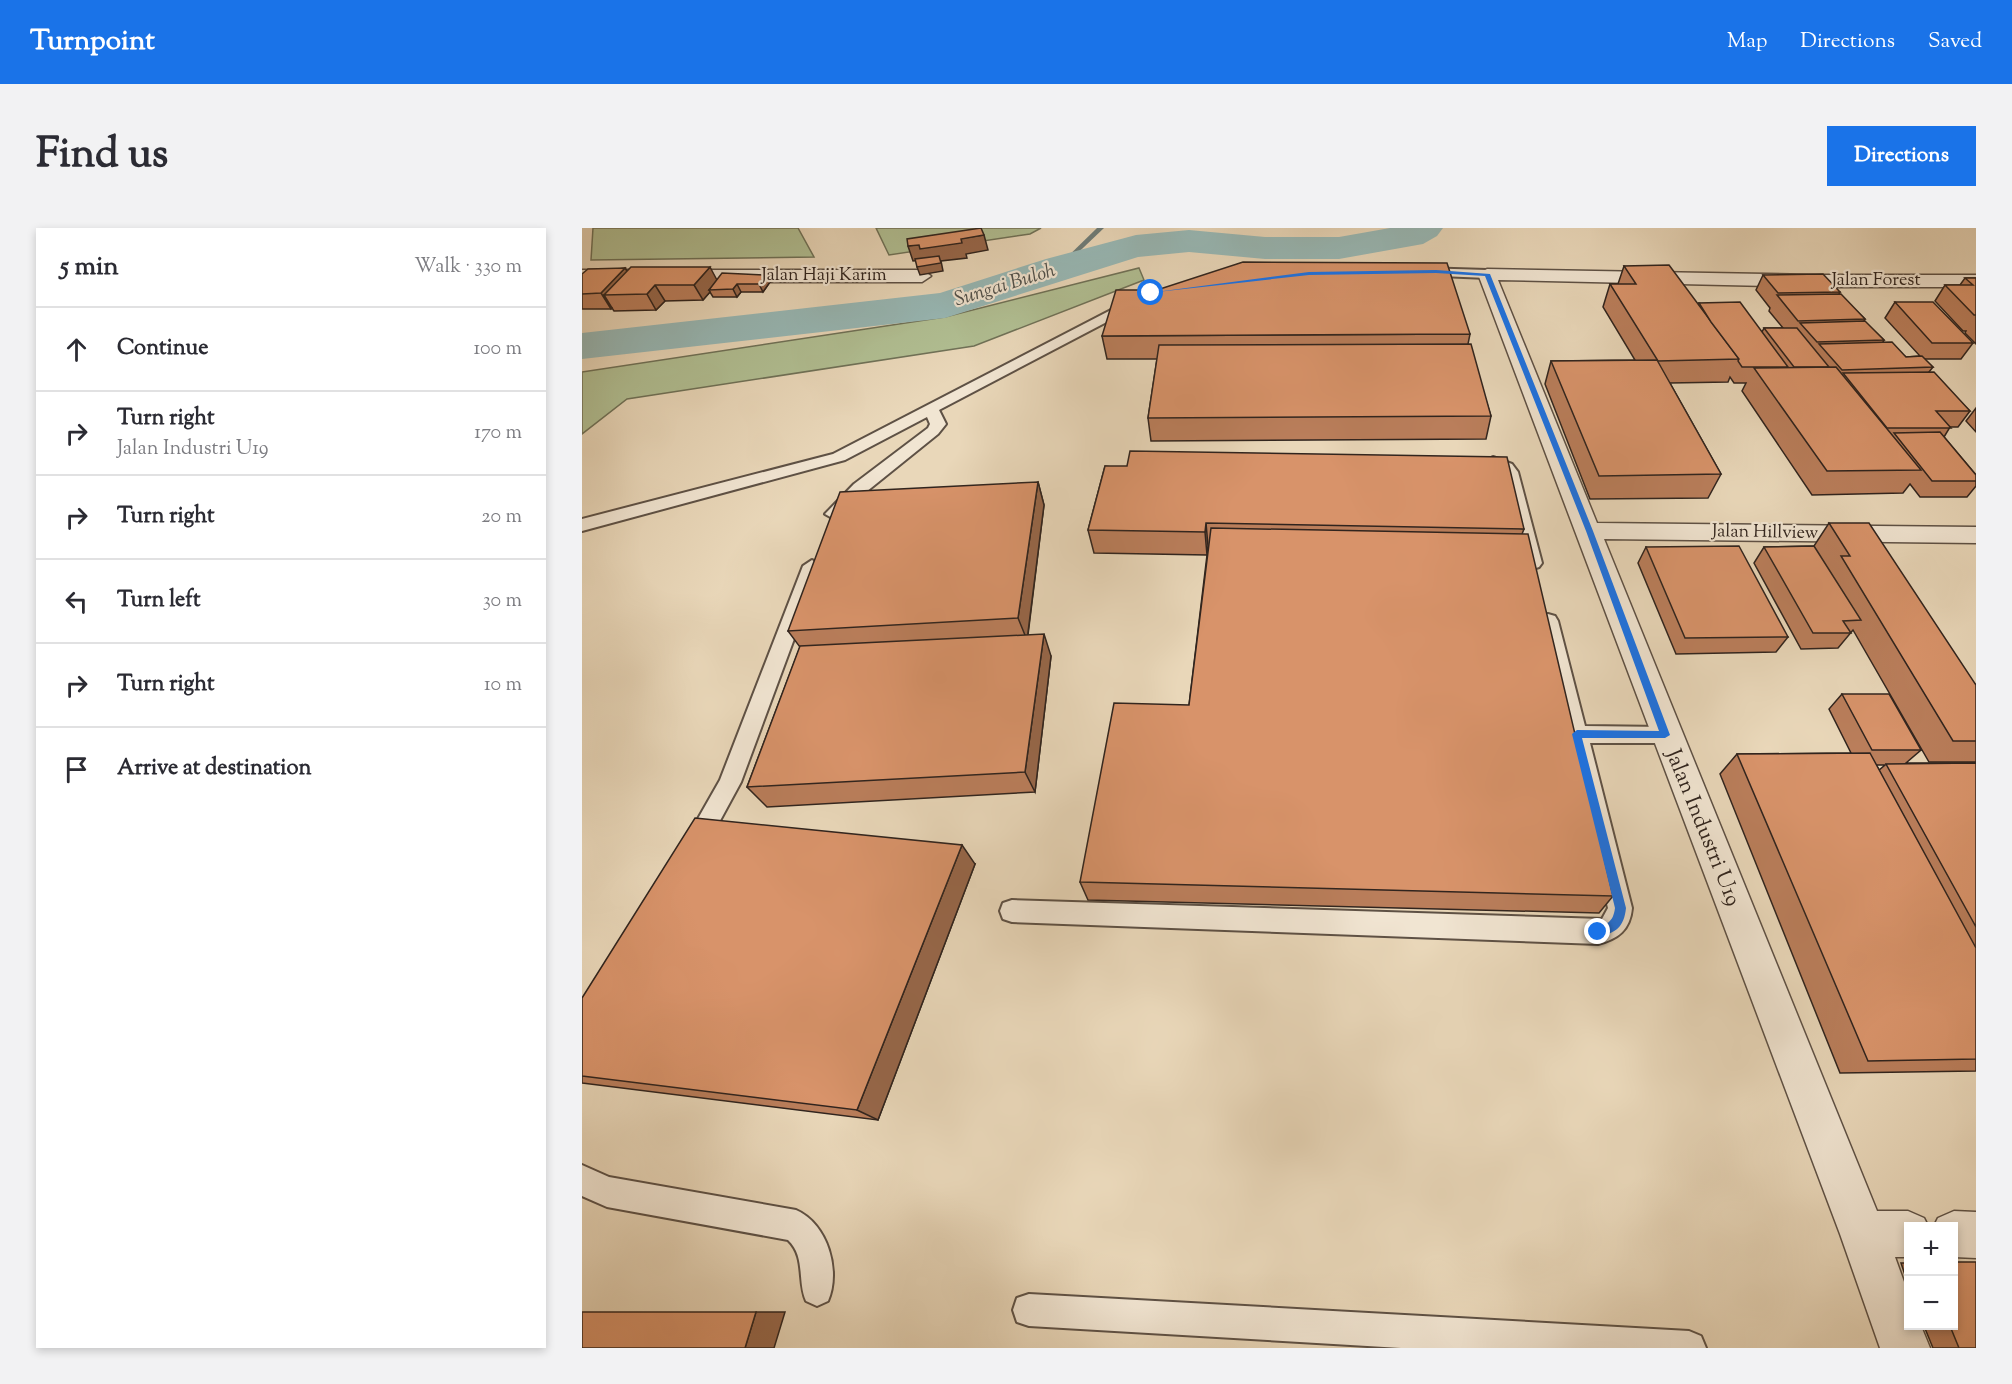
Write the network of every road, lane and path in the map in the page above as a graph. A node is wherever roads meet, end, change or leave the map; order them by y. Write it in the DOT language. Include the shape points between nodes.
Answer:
graph roads {
  1 [pos="1404,272"];
  2 [pos="1487,274"];
  3 [pos="582,276"];
  4 [pos="922,276"];
  5 [pos="1816,281"];
  6 [pos="1976,281"];
  7 [pos="1151,293"];
  8 [pos="1833,297"];
  9 [pos="931,409"];
  10 [pos="1478,462"];
  11 [pos="582,525"];
  12 [pos="826,531"];
  13 [pos="1590,531"];
  14 [pos="1976,535"];
  15 [pos="818,552"];
  16 [pos="1536,575"];
  17 [pos="1545,609"];
  18 [pos="1577,734"];
  19 [pos="1665,735"];
  20 [pos="684,863"];
  21 [pos="1012,911"];
  22 [pos="582,1180"];
  23 [pos="1863,1234"];
  24 [pos="1904,1234"];
  25 [pos="1958,1234"];
  26 [pos="1976,1235"];
  27 [pos="817,1290"];
  28 [pos="1029,1310"];
  29 [pos="1689,1348"];
  30 [pos="1905,1348"];
  1 -- 2 [label="lane"];
  2 -- 5 [label="street, Jalan Forest"];
  2 -- 13 [label="street, Jalan Industri U19"];
  3 -- 4 [label="street, Jalan Haji Karim"];
  5 -- 6 [label="street, Jalan Forest"];
  5 -- 8 [label="lane"];
  7 -- 9 [label="lane"];
  9 -- 11 [label="lane" via="839,457"];
  9 -- 12 [label="lane" via="938,424 933,431 842,504"];
  10 -- 16 [label="lane" via="1499,463 1510,472"];
  13 -- 14 [label="street, Jalan Hillview"];
  13 -- 19 [label="street, Jalan Industri U19"];
  15 -- 20 [label="lane" via="730,782"];
  17 -- 18 [label="lane"];
  18 -- 19 [label="lane"];
  18 -- 21 [label="lane" via="1620,908 1619,920 1611,929 1598,932"];
  19 -- 23 [label="street, Jalan Industri U19"];
  22 -- 27 [label="lane" via="607,1192 796,1226 809,1236 816,1259"];
  23 -- 24 [label="street"];
  23 -- 30 [label="street, Jalan Industri U19"];
  25 -- 26 [label="street"];
  28 -- 29 [label="lane"];
}
